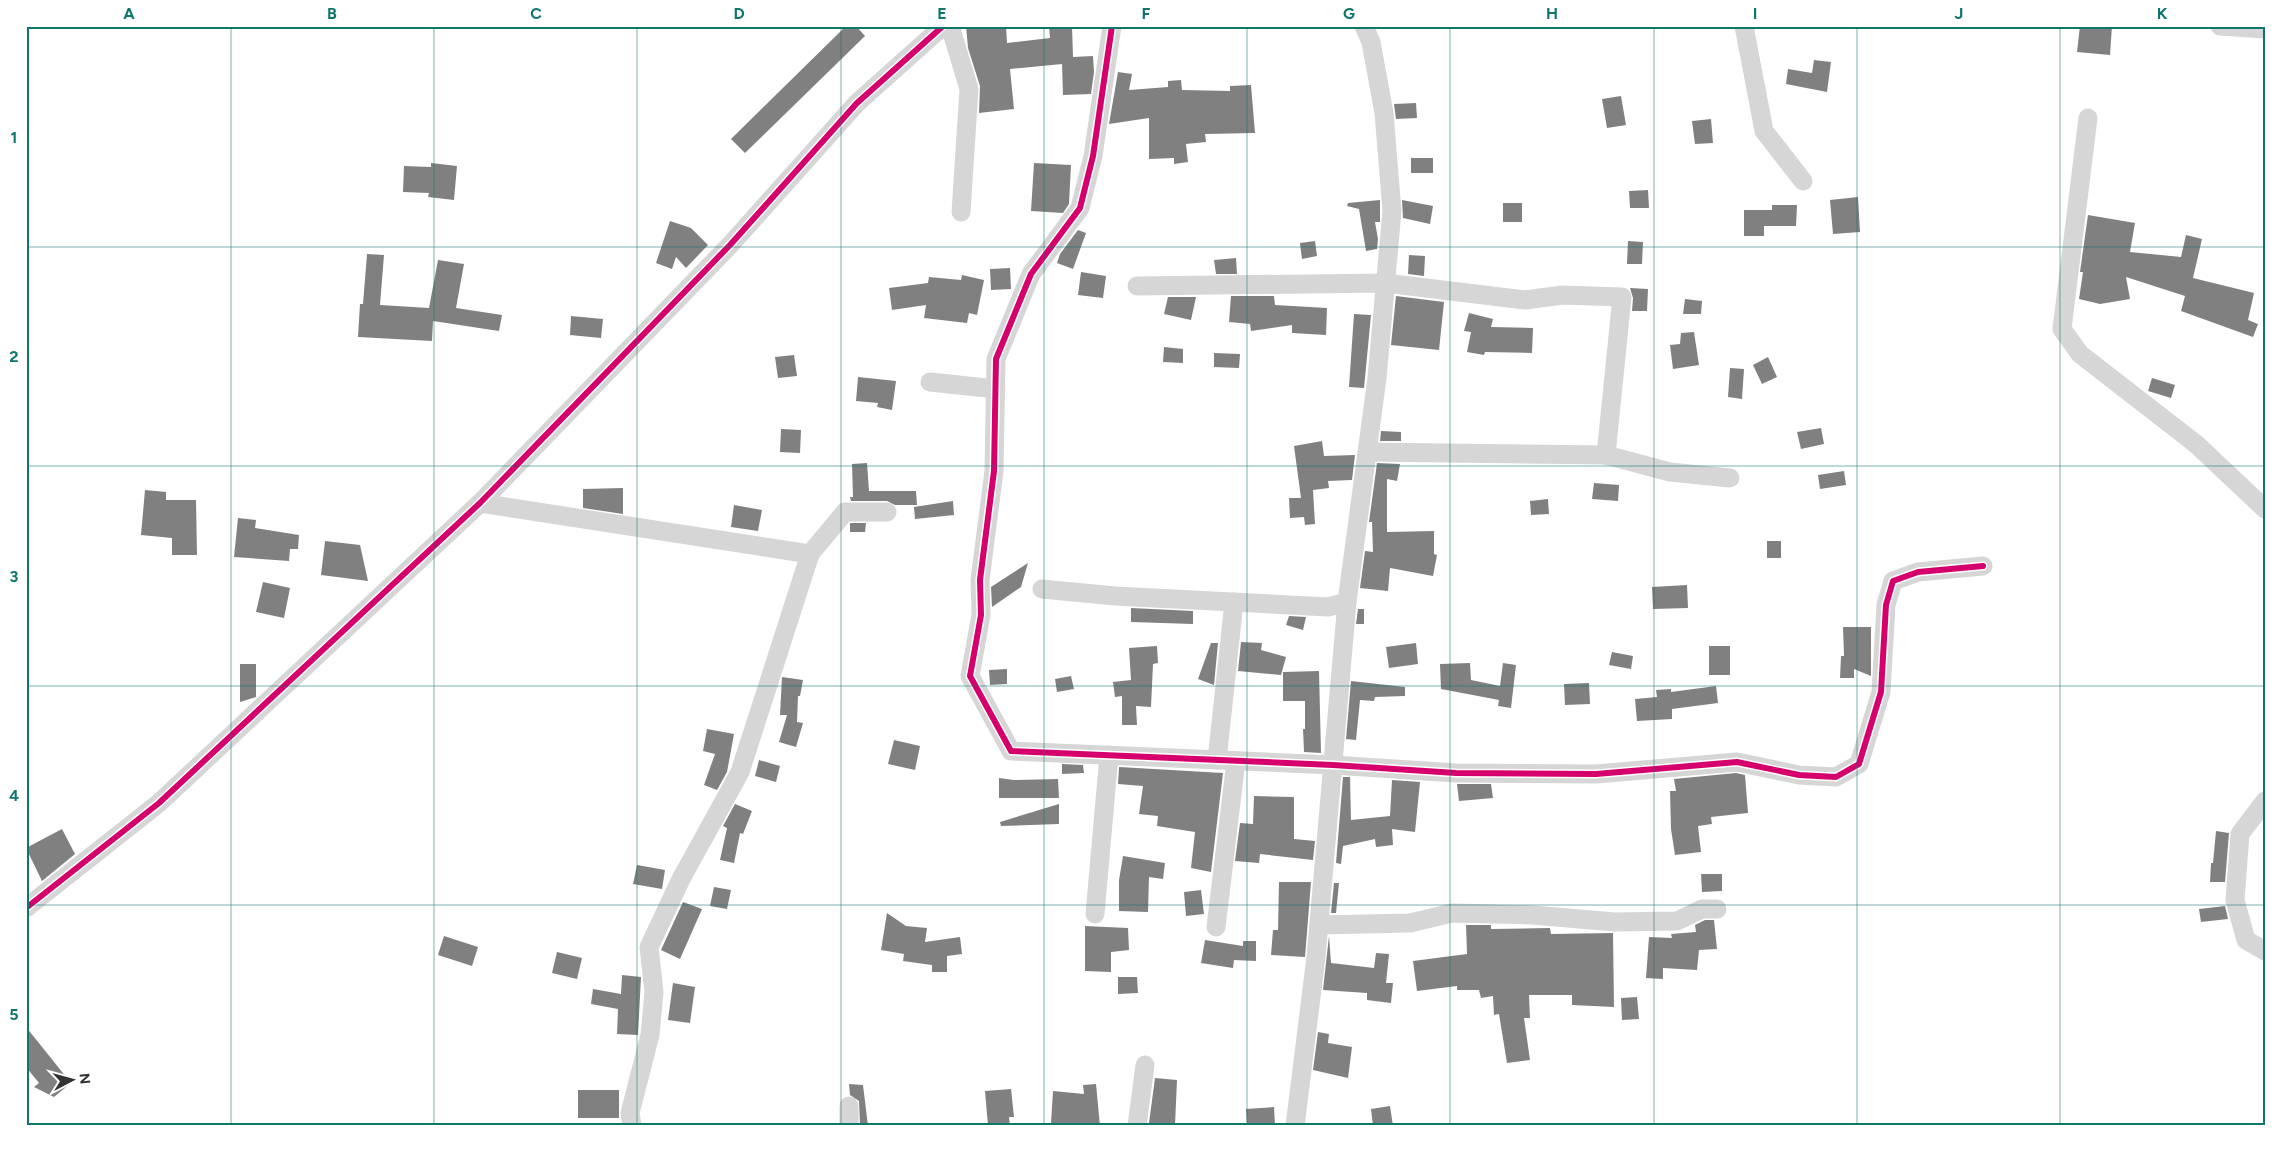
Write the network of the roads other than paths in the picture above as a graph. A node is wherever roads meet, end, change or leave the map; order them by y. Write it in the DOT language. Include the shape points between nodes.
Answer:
graph roads {
  1 [pos="943,26"];
  2 [pos="950,26"];
  3 [pos="1112,26"];
  4 [pos="1364,26"];
  5 [pos="1744,26"];
  6 [pos="2220,26"];
  7 [pos="2265,29"];
  8 [pos="2088,118"];
  9 [pos="1803,181"];
  10 [pos="961,212"];
  11 [pos="1385,283"];
  12 [pos="1137,286"];
  13 [pos="930,382"];
  14 [pos="996,390"];
  15 [pos="1367,452"];
  16 [pos="1606,455"];
  17 [pos="1730,478"];
  18 [pos="480,502"];
  19 [pos="2262,503"];
  20 [pos="887,512"];
  21 [pos="810,554"];
  22 [pos="1983,566"];
  23 [pos="1042,589"];
  24 [pos="1234,602"];
  25 [pos="1347,602"];
  26 [pos="1109,755"];
  27 [pos="1217,760"];
  28 [pos="1236,761"];
  29 [pos="1333,765"];
  30 [pos="2265,801"];
  31 [pos="26,908"];
  32 [pos="1717,909"];
  33 [pos="1095,914"];
  34 [pos="1319,925"];
  35 [pos="1216,927"];
  36 [pos="2265,952"];
  37 [pos="1145,1064"];
  38 [pos="849,1106"];
  39 [pos="632,1126"];
  40 [pos="849,1126"];
  41 [pos="1137,1126"];
  42 [pos="1296,1126"];
  1 -- 18 [label="street" via="857,103 730,244"];
  2 -- 10 [label="street" via="969,89"];
  3 -- 14 [label="street" via="1093,156 1080,208 1031,274 996,359"];
  4 -- 11 [label="street" via="1371,42 1385,123 1392,211"];
  5 -- 9 [label="street" via="1764,131"];
  6 -- 7 [label="street"];
  8 -- 19 [label="street" via="2062,329 2080,354 2196,444"];
  11 -- 12 [label="street"];
  11 -- 15 [label="street"];
  11 -- 16 [label="street" via="1525,300 1563,295 1622,297"];
  13 -- 14 [label="street"];
  14 -- 26 [label="street" via="994,471 980,580 981,615 970,676 1011,751"];
  15 -- 16 [label="street"];
  15 -- 25 [label="street"];
  16 -- 17 [label="street" via="1670,472"];
  18 -- 21 [label="street"];
  18 -- 31 [label="street" via="159,803"];
  20 -- 21 [label="street" via="845,512"];
  21 -- 39 [label="street" via="740,772 681,879 649,947 654,992 650,1035 630,1113"];
  22 -- 29 [label="street" via="1918,572 1893,581 1886,605 1881,692 1859,764 1836,777 1799,775 1737,762 1596,774 1456,773"];
  23 -- 24 [label="street"];
  24 -- 25 [label="street" via="1328,607"];
  24 -- 27 [label="street"];
  25 -- 29 [label="street"];
  26 -- 27 [label="street"];
  26 -- 33 [label="street"];
  27 -- 28 [label="street"];
  28 -- 29 [label="street"];
  28 -- 35 [label="street"];
  29 -- 34 [label="street"];
  30 -- 36 [label="street" via="2240,834 2235,900 2246,940"];
  32 -- 34 [label="street" via="1702,909 1677,921 1615,922 1452,913 1410,923"];
  34 -- 42 [label="street"];
  37 -- 41 [label="street"];
  38 -- 40 [label="street"];
}
